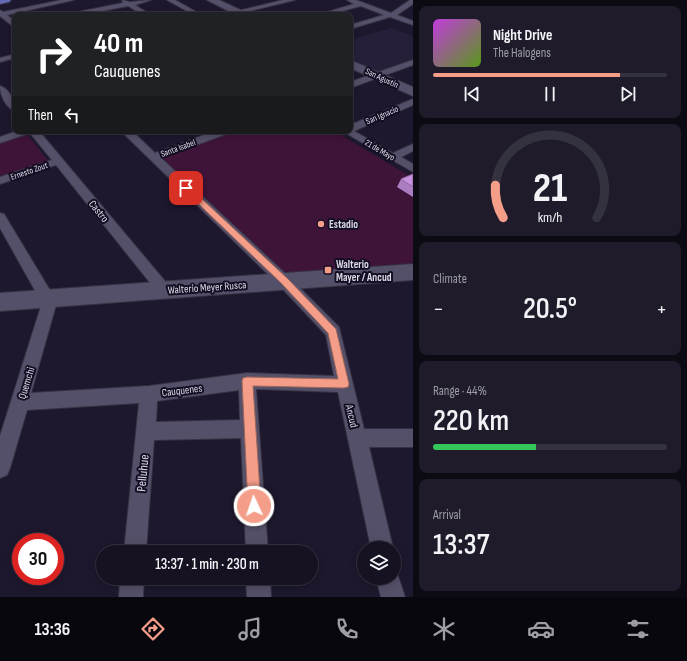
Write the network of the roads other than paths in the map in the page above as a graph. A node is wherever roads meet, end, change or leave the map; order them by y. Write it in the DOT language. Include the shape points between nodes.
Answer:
graph roads {
  1 [pos="6,0"];
  2 [pos="71,0"];
  3 [pos="122,0"];
  4 [pos="148,0"];
  5 [pos="170,0"];
  6 [pos="212,0"];
  7 [pos="255,0"];
  8 [pos="292,0"];
  9 [pos="350,0"];
  10 [pos="0,1"];
  11 [pos="409,3"];
  12 [pos="129,4"];
  13 [pos="361,4"];
  14 [pos="268,5"];
  15 [pos="88,12"];
  16 [pos="141,12"];
  17 [pos="193,12"];
  18 [pos="237,12"];
  19 [pos="247,12"];
  20 [pos="331,12"];
  21 [pos="1,13"];
  22 [pos="391,15"];
  23 [pos="12,23"];
  24 [pos="413,23"];
  25 [pos="353,26"];
  26 [pos="12,57"];
  27 [pos="0,60"];
  28 [pos="413,62"];
  29 [pos="353,65"];
  30 [pos="376,75"];
  31 [pos="353,84"];
  32 [pos="0,89"];
  33 [pos="413,92"];
  34 [pos="413,102"];
  35 [pos="12,104"];
  36 [pos="353,128"];
  37 [pos="18,134"];
  38 [pos="36,134"];
  39 [pos="129,134"];
  40 [pos="217,134"];
  41 [pos="353,134"];
  42 [pos="0,140"];
  43 [pos="413,147"];
  44 [pos="153,157"];
  45 [pos="393,157"];
  46 [pos="58,161"];
  47 [pos="413,169"];
  48 [pos="0,181"];
  49 [pos="0,217"];
  50 [pos="413,272"];
  51 [pos="284,281"];
  52 [pos="164,290"];
  53 [pos="49,298"];
  54 [pos="0,302"];
  55 [pos="247,381"];
  56 [pos="344,384"];
  57 [pos="149,394"];
  58 [pos="20,402"];
  59 [pos="250,429"];
  60 [pos="146,431"];
  61 [pos="357,438"];
  62 [pos="413,438"];
  63 [pos="0,466"];
  64 [pos="380,541"];
  65 [pos="136,545"];
  66 [pos="257,545"];
  67 [pos="132,585"];
  68 [pos="258,585"];
  69 [pos="390,585"];
  70 [pos="131,597"];
  71 [pos="259,597"];
  72 [pos="393,597"];
  1 -- 10 [label="main road"];
  2 -- 21 [label="street"];
  3 -- 12 [label="street"];
  4 -- 12 [label="street"];
  5 -- 17 [label="street"];
  6 -- 18 [label="street"];
  7 -- 14 [label="street"];
  8 -- 14 [label="street"];
  9 -- 13 [label="street"];
  11 -- 22 [label="street"];
  12 -- 15 [label="street"];
  12 -- 16 [label="street"];
  13 -- 20 [label="street"];
  13 -- 22 [label="street"];
  14 -- 19 [label="street"];
  21 -- 23 [label="street"];
  22 -- 24 [label="street"];
  22 -- 25 [label="street"];
  26 -- 27 [label="street"];
  28 -- 30 [label="street"];
  29 -- 30 [label="street, San Agustín"];
  30 -- 31 [label="street"];
  30 -- 33 [label="street, San Agustín"];
  32 -- 35 [label="street"];
  34 -- 36 [label="street, San Ignacio"];
  37 -- 42 [label="street"];
  38 -- 46 [label="street, Castro"];
  39 -- 44 [label="street, Ancud"];
  40 -- 44 [label="street, Santa Isabel"];
  41 -- 45 [label="street, 21 de Mayo"];
  43 -- 45 [label="street"];
  44 -- 51 [label="street, Ancud"];
  45 -- 47 [label="street, 21 de Mayo"];
  46 -- 48 [label="street, Ernesto Zout"];
  46 -- 52 [label="street, Castro"];
  49 -- 53 [label="street"];
  50 -- 51 [label="street, Walterio Meyer Rusca"];
  51 -- 52 [label="street, Walterio Meyer Rusca"];
  51 -- 56 [label="street, Ancud" via="333,332"];
  52 -- 53 [label="street, Walterio Meyer Rusca"];
  53 -- 54 [label="street, Walterio Meyer Rusca"];
  53 -- 58 [label="street, Quemchi"];
  55 -- 56 [label="street, Cauquenes"];
  55 -- 57 [label="street, Cauquenes"];
  55 -- 59 [label="street"];
  56 -- 61 [label="street, Ancud"];
  57 -- 58 [label="street, Cauquenes"];
  57 -- 60 [label="street, Pelluhue"];
  58 -- 63 [label="street, Quemchi"];
  59 -- 60 [label="street"];
  59 -- 66 [label="street"];
  60 -- 65 [label="street, Pelluhue"];
  61 -- 62 [label="street"];
  61 -- 64 [label="street, Ancud"];
  67 -- 70 [label="street"];
  68 -- 71 [label="street"];
  69 -- 72 [label="street"];
}
